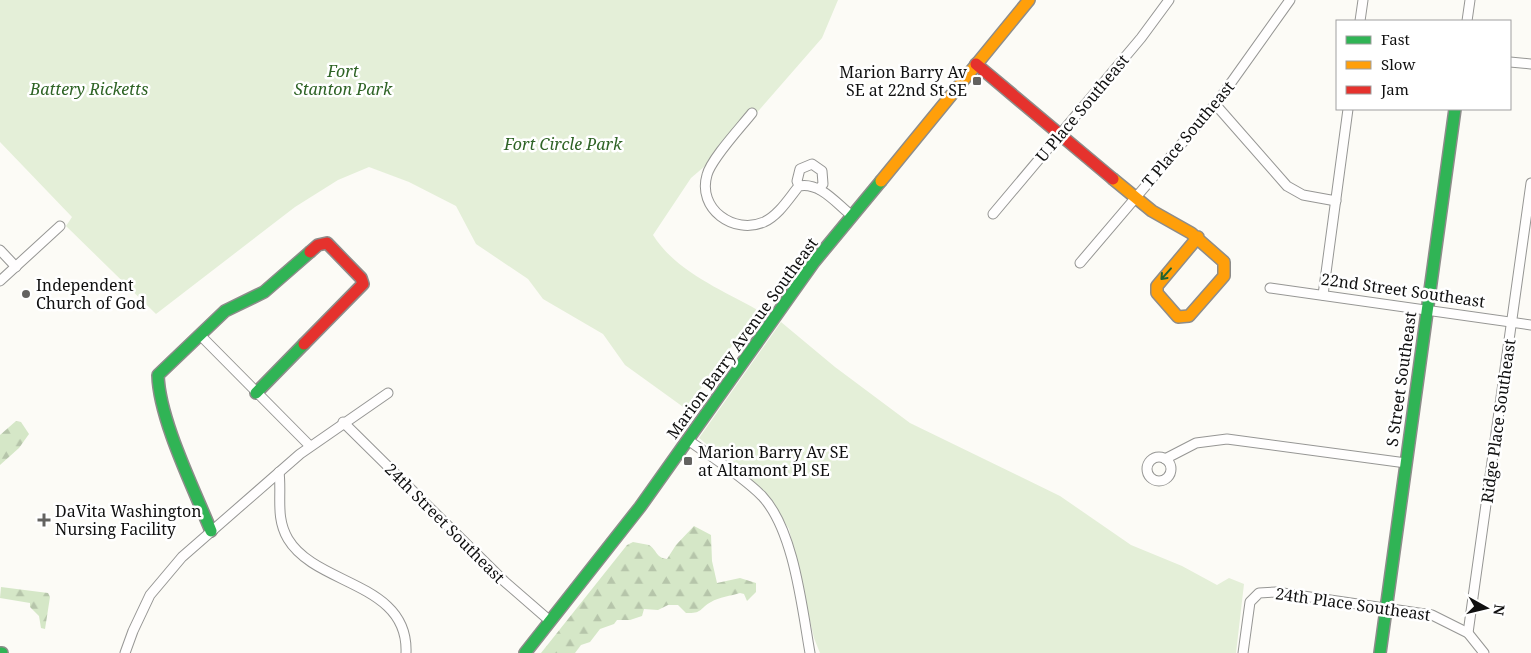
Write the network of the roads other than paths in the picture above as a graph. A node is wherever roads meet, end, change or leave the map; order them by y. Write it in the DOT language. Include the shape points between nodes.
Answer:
graph roads {
  1 [pos="1169,0"];
  2 [pos="1290,0"];
  3 [pos="1363,0"];
  4 [pos="1470,0"];
  5 [pos="1024,2"];
  6 [pos="1360,20"];
  7 [pos="1467,20"];
  8 [pos="1511,62"];
  9 [pos="976,64"];
  10 [pos="1531,64"];
  11 [pos="1215,104"];
  12 [pos="1348,110"];
  13 [pos="1455,110"];
  14 [pos="752,113"];
  15 [pos="1060,135"];
  16 [pos="1531,183"];
  17 [pos="800,186"];
  18 [pos="819,189"];
  19 [pos="1135,197"];
  20 [pos="1336,201"];
  21 [pos="993,214"];
  22 [pos="852,215"];
  23 [pos="60,226"];
  24 [pos="1198,237"];
  25 [pos="0,250"];
  26 [pos="1080,263"];
  27 [pos="16,267"];
  28 [pos="0,281"];
  29 [pos="1270,288"];
  30 [pos="1323,296"];
  31 [pos="1427,310"];
  32 [pos="1512,322"];
  33 [pos="1531,325"];
  34 [pos="200,336"];
  35 [pos="256,393"];
  36 [pos="388,393"];
  37 [pos="343,422"];
  38 [pos="688,440"];
  39 [pos="310,446"];
  40 [pos="1165,459"];
  41 [pos="1406,463"];
  42 [pos="279,472"];
  43 [pos="211,531"];
  44 [pos="1386,607"];
  45 [pos="550,621"];
  46 [pos="1468,633"];
  47 [pos="125,653"];
  48 [pos="406,653"];
  49 [pos="525,653"];
  50 [pos="810,653"];
  51 [pos="1243,653"];
  52 [pos="1380,653"];
  53 [pos="1484,653"];
  1 -- 15 [label="street, U Place Southeast"];
  2 -- 11 [label="street, T Place Southeast"];
  3 -- 6 [label="street"];
  4 -- 7 [label="street"];
  5 -- 9 [label="street, Marion Barry Avenue Southeast"];
  8 -- 10 [label="street"];
  9 -- 15 [label="street"];
  9 -- 22 [label="street, Marion Barry Avenue Southeast"];
  11 -- 19 [label="street, T Place Southeast"];
  11 -- 20 [label="street" via="1287,186 1303,195"];
  12 -- 20 [label="street"];
  13 -- 31 [label="street, S Street Southeast"];
  14 -- 17 [label="street" via="706,175 710,205 716,214 733,223 756,225 775,215"];
  15 -- 19 [label="street"];
  15 -- 21 [label="street, U Place Southeast"];
  16 -- 32 [label="street, Ridge Place Southeast"];
  17 -- 18 [label="street"];
  17 -- 18 [label="street" via="797,181 800,169 812,164 822,171 823,184"];
  18 -- 22 [label="street"];
  19 -- 24 [label="street" via="1152,211 1171,218"];
  19 -- 26 [label="street, T Place Southeast"];
  20 -- 30 [label="street"];
  22 -- 38 [label="street, Marion Barry Avenue Southeast" via="776,312"];
  23 -- 27 [label="street"];
  24 -- 24 [label="street, one-way" via="1158,282 1156,290 1178,317 1189,316 1226,273 1224,262"];
  25 -- 27 [label="street"];
  27 -- 28 [label="street"];
  29 -- 30 [label="street, 22nd Street Southeast"];
  30 -- 31 [label="street, 22nd Street Southeast"];
  31 -- 32 [label="street, 22nd Street Southeast"];
  31 -- 41 [label="street, S Street Southeast"];
  32 -- 33 [label="street, 22nd Street Southeast"];
  32 -- 46 [label="street, Ridge Place Southeast"];
  34 -- 35 [label="street"];
  34 -- 35 [label="street" via="225,311 264,292 323,243 361,278 363,284"];
  34 -- 43 [label="street" via="159,372 156,383"];
  35 -- 39 [label="street"];
  36 -- 37 [label="street"];
  37 -- 39 [label="street"];
  37 -- 45 [label="street, 24th Street Southeast" via="504,581"];
  38 -- 45 [label="street, Marion Barry Avenue Southeast"];
  38 -- 50 [label="street" via="756,491 780,522 788,542"];
  39 -- 42 [label="street"];
  40 -- 41 [label="street" via="1196,442 1227,439"];
  41 -- 44 [label="street, S Street Southeast"];
  42 -- 43 [label="street"];
  42 -- 48 [label="street" via="280,516 292,545 308,559 364,588 382,602 400,624"];
  43 -- 47 [label="street" via="159,582 139,616"];
  44 -- 46 [label="street, 24th Place Southeast" via="1432,614"];
  44 -- 51 [label="street, 24th Place Southeast" via="1263,592 1250,602"];
  44 -- 52 [label="street, S Street Southeast"];
  45 -- 49 [label="street, Marion Barry Avenue Southeast"];
  46 -- 53 [label="street"];
}
